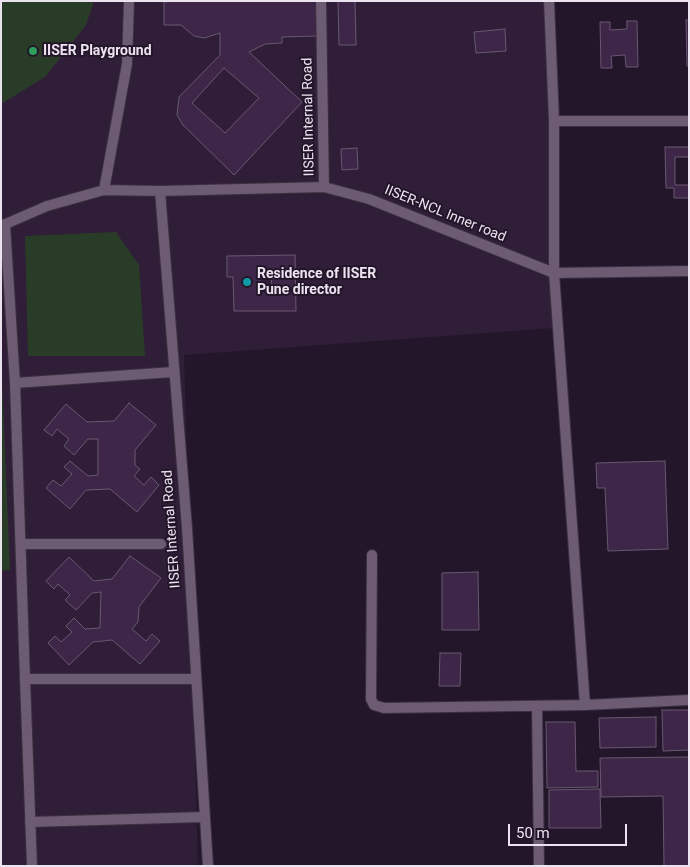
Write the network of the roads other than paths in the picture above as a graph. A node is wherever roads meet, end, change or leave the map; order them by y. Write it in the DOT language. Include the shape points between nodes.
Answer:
graph roads {
  1 [pos="129,1"];
  2 [pos="321,1"];
  3 [pos="549,1"];
  4 [pos="554,121"];
  5 [pos="689,121"];
  6 [pos="324,187"];
  7 [pos="104,190"];
  8 [pos="160,191"];
  9 [pos="3,225"];
  10 [pos="689,271"];
  11 [pos="554,273"];
  12 [pos="173,372"];
  13 [pos="15,382"];
  14 [pos="22,544"];
  15 [pos="161,544"];
  16 [pos="372,555"];
  17 [pos="25,679"];
  18 [pos="194,679"];
  19 [pos="689,700"];
  20 [pos="585,705"];
  21 [pos="537,706"];
  22 [pos="204,817"];
  23 [pos="30,822"];
  24 [pos="32,866"];
  25 [pos="208,866"];
  26 [pos="539,866"];
  1 -- 7 [label="lane" via="128,64"];
  2 -- 6 [label="lane, IISER Internal Road"];
  3 -- 4 [label="lane"];
  4 -- 5 [label="lane"];
  4 -- 11 [label="lane"];
  6 -- 8 [label="lane, IISER Internal Road"];
  6 -- 11 [label="lane, IISER-NCL Inner road" via="369,199"];
  7 -- 8 [label="lane, IISER Internal Road"];
  7 -- 9 [label="lane, IISER Internal Road" via="47,206"];
  8 -- 12 [label="lane, IISER Internal Road"];
  9 -- 13 [label="lane"];
  10 -- 11 [label="lane"];
  11 -- 20 [label="lane"];
  12 -- 13 [label="lane"];
  12 -- 18 [label="lane, IISER Internal Road" via="187,528"];
  13 -- 14 [label="lane"];
  14 -- 15 [label="lane"];
  14 -- 17 [label="lane"];
  16 -- 21 [label="lane" via="371,699 374,705 384,708"];
  17 -- 18 [label="lane"];
  17 -- 23 [label="lane"];
  18 -- 22 [label="lane, IISER Internal Road"];
  19 -- 20 [label="lane"];
  20 -- 21 [label="lane"];
  21 -- 26 [label="lane"];
  22 -- 23 [label="lane"];
  22 -- 25 [label="lane, IISER Internal Road"];
  23 -- 24 [label="lane"];
}
